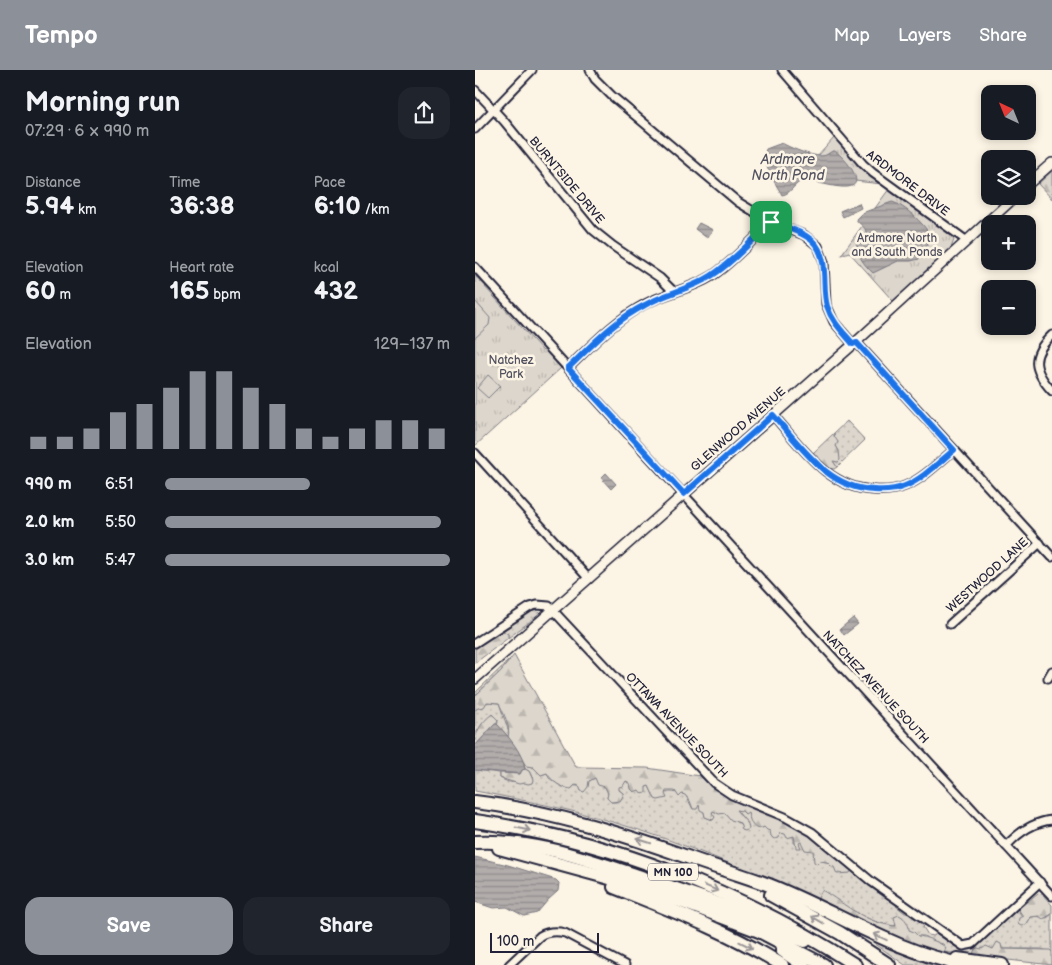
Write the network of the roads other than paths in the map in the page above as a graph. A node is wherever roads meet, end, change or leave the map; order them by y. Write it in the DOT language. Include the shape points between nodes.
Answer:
graph roads {
  1 [pos="532,70"];
  2 [pos="590,70"];
  3 [pos="782,70"];
  4 [pos="475,90"];
  5 [pos="494,110"];
  6 [pos="475,129"];
  7 [pos="1052,163"];
  8 [pos="1036,178"];
  9 [pos="1006,205"];
  10 [pos="771,222"];
  11 [pos="967,241"];
  12 [pos="475,267"];
  13 [pos="674,292"];
  14 [pos="1052,335"];
  15 [pos="854,343"];
  16 [pos="568,368"];
  17 [pos="1052,391"];
  18 [pos="773,415"];
  19 [pos="954,450"];
  20 [pos="475,453"];
  21 [pos="684,494"];
  22 [pos="1040,543"];
  23 [pos="1052,557"];
  24 [pos="589,579"];
  25 [pos="554,611"];
  26 [pos="950,624"];
  27 [pos="475,643"];
  28 [pos="475,679"];
  29 [pos="475,800"];
  30 [pos="1052,820"];
  31 [pos="475,821"];
  32 [pos="475,842"];
  33 [pos="1007,846"];
  34 [pos="689,858"];
  35 [pos="539,859"];
  36 [pos="1040,882"];
  37 [pos="1052,896"];
  38 [pos="736,924"];
  39 [pos="829,949"];
  40 [pos="925,954"];
  41 [pos="509,965"];
  42 [pos="625,965"];
  43 [pos="782,965"];
  44 [pos="803,965"];
  45 [pos="825,965"];
  46 [pos="855,965"];
  47 [pos="889,965"];
  48 [pos="965,965"];
  49 [pos="1002,965"];
  1 -- 5 [label="street"];
  2 -- 10 [label="street" via="612,96 705,175 738,202"];
  3 -- 11 [label="street, ARDMORE DRIVE" via="863,164"];
  4 -- 5 [label="street, BURNTSIDE DRIVE"];
  5 -- 6 [label="street"];
  5 -- 13 [label="street, BURNTSIDE DRIVE" via="593,230 660,278"];
  7 -- 8 [label="street"];
  9 -- 11 [label="street, GLENWOOD AVENUE"];
  10 -- 13 [label="street" via="713,276"];
  10 -- 15 [label="street" via="804,235 818,246 824,262 826,304 834,322"];
  11 -- 15 [label="street, GLENWOOD AVENUE"];
  12 -- 16 [label="street, NATCHEZ AVENUE SOUTH"];
  13 -- 16 [label="street" via="626,315"];
  14 -- 17 [label="street" via="1039,350 1036,363 1040,376"];
  15 -- 18 [label="street, GLENWOOD AVENUE"];
  15 -- 19 [label="street"];
  16 -- 21 [label="street, NATCHEZ AVENUE SOUTH"];
  18 -- 19 [label="street" via="825,472 842,483 859,488 888,490 905,486"];
  18 -- 21 [label="street, GLENWOOD AVENUE"];
  19 -- 22 [label="street"];
  20 -- 24 [label="street"];
  21 -- 24 [label="street, GLENWOOD AVENUE"];
  21 -- 33 [label="street, NATCHEZ AVENUE SOUTH"];
  22 -- 23 [label="street"];
  22 -- 26 [label="street, WESTWOOD LANE"];
  24 -- 25 [label="street, GLENWOOD AVENUE"];
  25 -- 27 [label="street" via="544,605 530,607"];
  25 -- 28 [label="street, GLENWOOD AVENUE"];
  25 -- 36 [label="street, OTTAWA AVENUE SOUTH" via="714,783 732,795 804,826 872,882 953,941 963,946 973,944"];
  34 -- 29 [label="highway, MN 100, one-way" via="584,823"];
  30 -- 33 [label="street" via="1027,828"];
  31 -- 39 [label="highway, MN 100, one-way" via="567,839 662,868 756,908"];
  32 -- 35 [label="highway"];
  32 -- 39 [label="highway" via="526,844 588,860 722,906"];
  33 -- 36 [label="street, NATCHEZ AVENUE SOUTH"];
  40 -- 34 [label="highway, one-way" via="893,943 769,885"];
  47 -- 34 [label="highway, MN 100, one-way" via="781,900"];
  35 -- 38 [label="highway" via="654,892"];
  35 -- 43 [label="highway, one-way" via="679,913"];
  36 -- 37 [label="street, NATCHEZ AVENUE SOUTH"];
  38 -- 44 [label="highway"];
  38 -- 45 [label="highway" via="759,931"];
  39 -- 46 [label="highway, MN 100"];
  40 -- 48 [label="highway"];
  40 -- 49 [label="highway"];
  41 -- 42 [label="street" via="545,932 555,931 565,933"];
}
